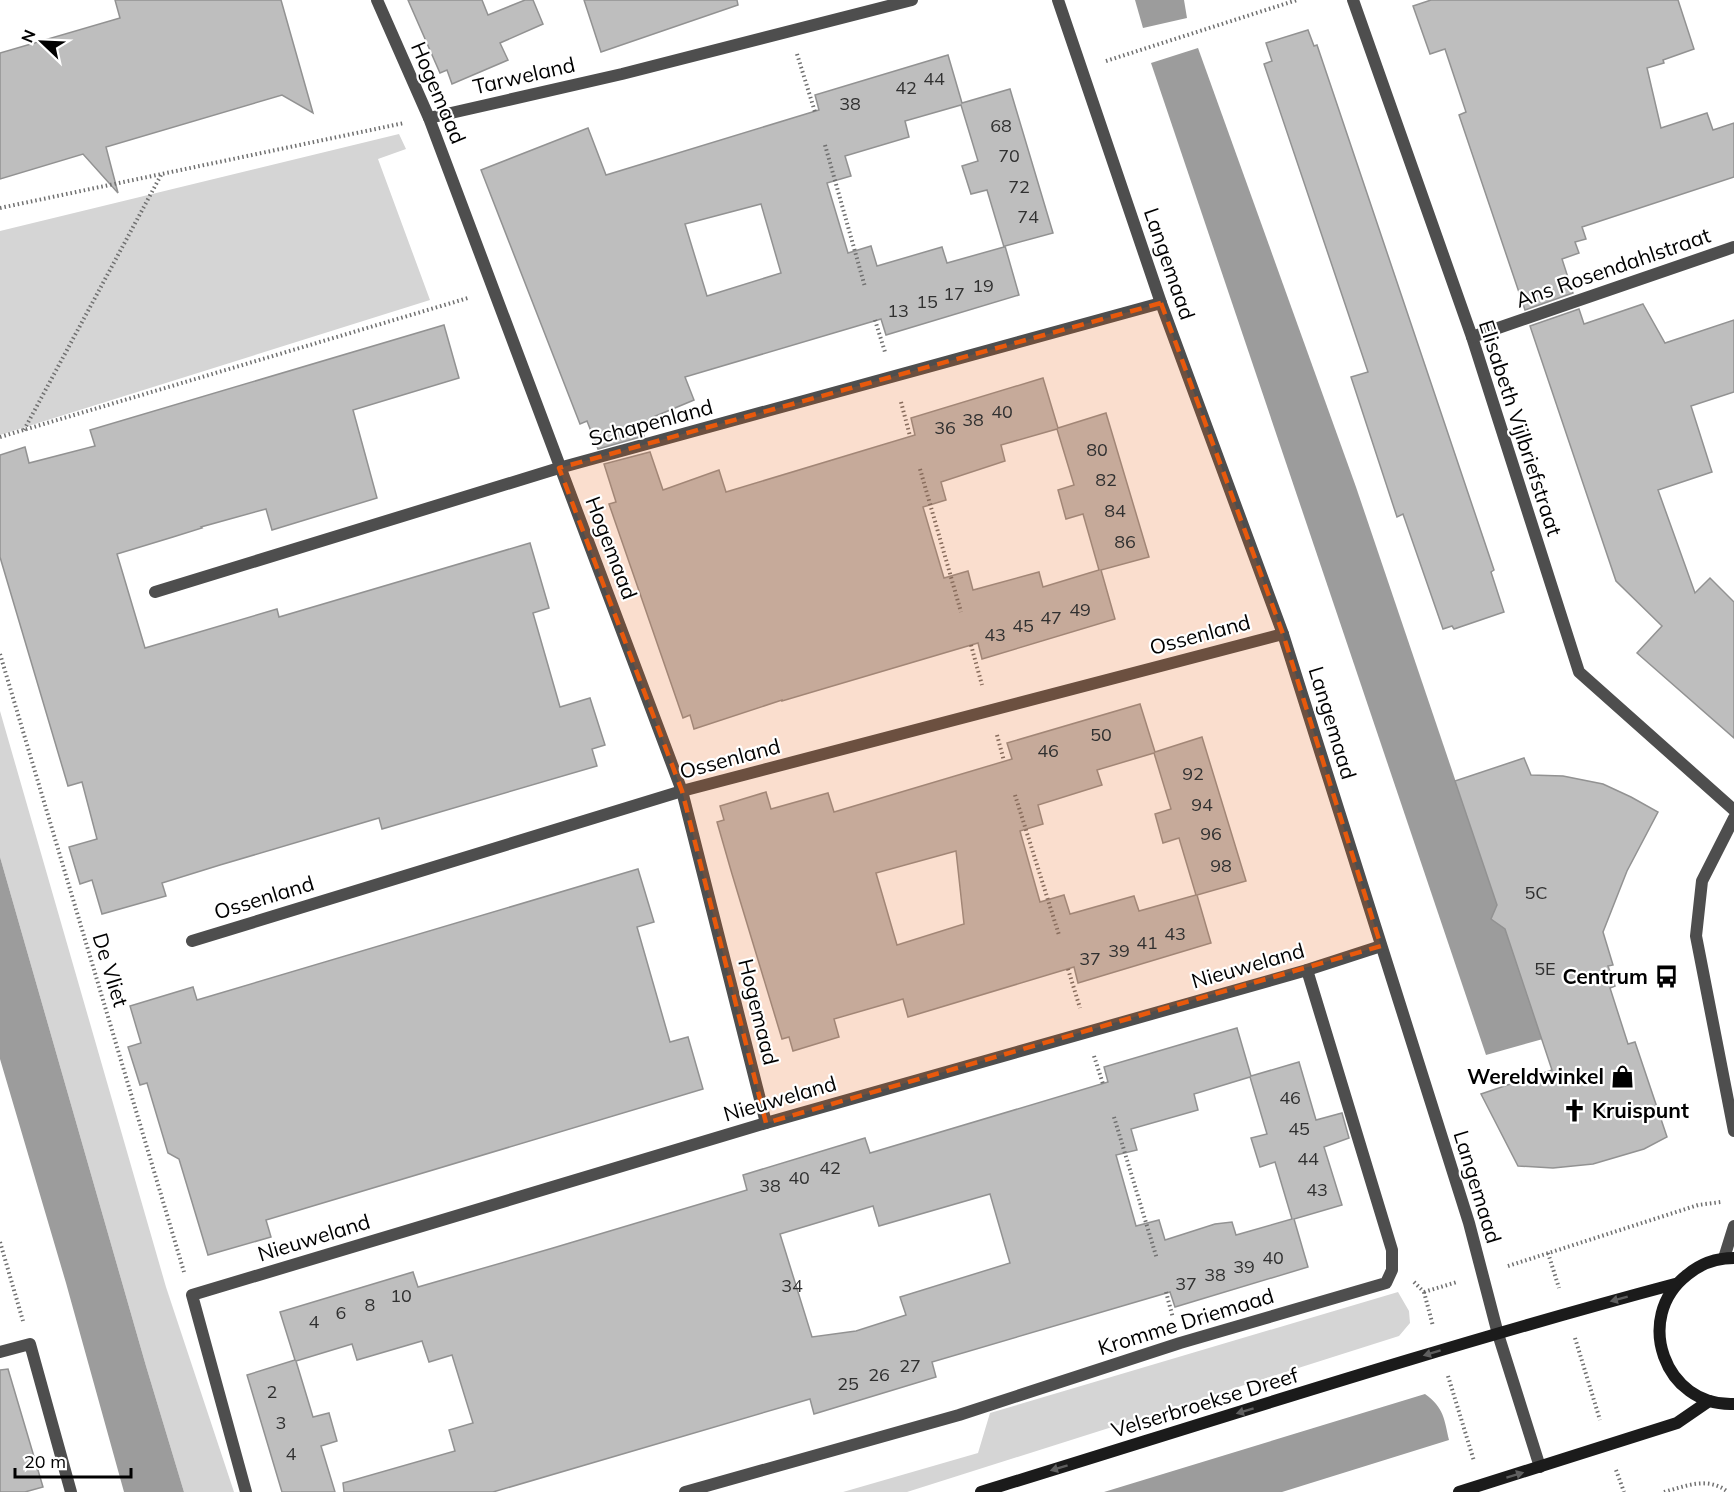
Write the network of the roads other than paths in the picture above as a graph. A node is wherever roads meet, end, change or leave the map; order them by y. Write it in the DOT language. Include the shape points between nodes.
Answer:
graph roads {
  1 [pos="377,0"];
  2 [pos="912,0"];
  3 [pos="1058,0"];
  4 [pos="1353,0"];
  5 [pos="429,118"];
  6 [pos="1734,247"];
  7 [pos="1161,303"];
  8 [pos="1472,337"];
  9 [pos="560,468"];
  10 [pos="155,592"];
  11 [pos="1283,634"];
  12 [pos="682,791"];
  13 [pos="1734,810"];
  14 [pos="1734,818"];
  15 [pos="192,941"];
  16 [pos="1381,946"];
  17 [pos="1307,970"];
  18 [pos="766,1123"];
  19 [pos="1734,1131"];
  20 [pos="1734,1226"];
  21 [pos="1729,1258"];
  22 [pos="1675,1284"];
  23 [pos="1498,1334"];
  24 [pos="0,1352"];
  25 [pos="1709,1401"];
  26 [pos="1734,1404"];
  27 [pos="1540,1467"];
  28 [pos="71,1492"];
  29 [pos="246,1492"];
  30 [pos="686,1492"];
  31 [pos="981,1492"];
  32 [pos="1460,1492"];
  1 -- 5 [label="street, Hogemaad"];
  2 -- 5 [label="street, Tarweland" via="622,74"];
  3 -- 7 [label="street, Langemaad"];
  4 -- 8 [label="street, Elisabeth Vijlbriefstraat"];
  5 -- 9 [label="street, Hogemaad"];
  6 -- 8 [label="street, Ans Rosendahlstraat"];
  7 -- 9 [label="street, Schapenland"];
  7 -- 11 [label="street, Langemaad"];
  8 -- 13 [label="street, Elisabeth Vijlbriefstraat" via="1579,672"];
  9 -- 10 [label="street, Schapenland"];
  9 -- 12 [label="street, Hogemaad"];
  11 -- 12 [label="street, Ossenland"];
  11 -- 16 [label="street, Langemaad"];
  12 -- 15 [label="street, Ossenland"];
  12 -- 18 [label="street, Hogemaad"];
  14 -- 19 [label="street" via="1702,881 1696,936"];
  16 -- 17 [label="street, Nieuweland"];
  16 -- 23 [label="street, Langemaad" via="1469,1223"];
  17 -- 18 [label="street, Nieuweland"];
  17 -- 30 [label="street, Kromme Driemaad" via="1392,1250 1392,1270 1386,1283 1180,1343 959,1415"];
  18 -- 29 [label="street, Nieuweland" via="192,1295"];
  20 -- 21 [label="street"];
  21 -- 22 [label="main road" via="1698,1266"];
  22 -- 23 [label="main road, Velserbroekse Dreef, one-way"];
  22 -- 25 [label="main road" via="1659,1321 1659,1341 1676,1378"];
  23 -- 27 [label="street, Langemaad"];
  23 -- 31 [label="main road, Velserbroekse Dreef, one-way"];
  24 -- 28 [label="street" via="30,1344"];
  25 -- 26 [label="main road"];
  25 -- 27 [label="main road" via="1677,1423"];
  32 -- 27 [label="main road, one-way"];
}
